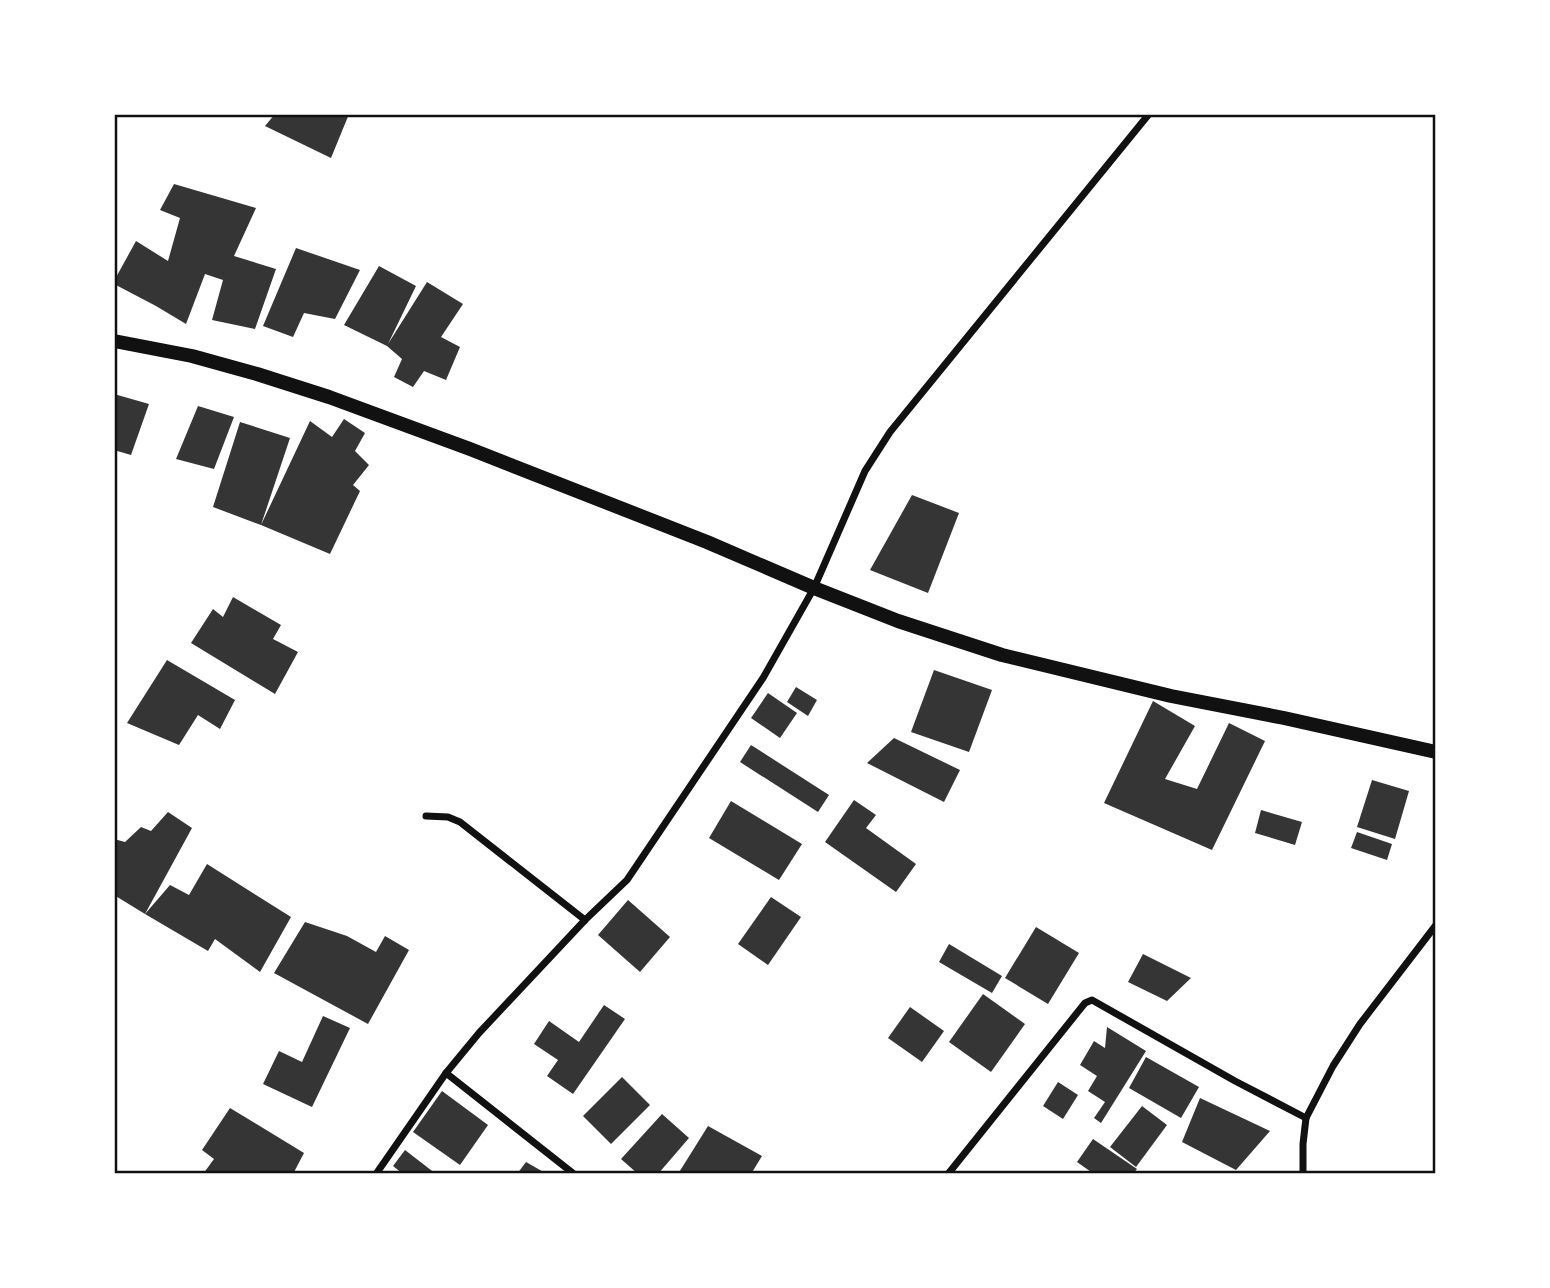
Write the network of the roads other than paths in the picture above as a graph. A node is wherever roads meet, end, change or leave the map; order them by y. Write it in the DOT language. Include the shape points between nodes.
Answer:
graph roads {
  1 [pos="1149,114"];
  2 [pos="114,341"];
  3 [pos="814,588"];
  4 [pos="1436,752"];
  5 [pos="426,816"];
  6 [pos="585,920"];
  7 [pos="1436,925"];
  8 [pos="446,1073"];
  9 [pos="1306,1118"];
  10 [pos="376,1174"];
  11 [pos="575,1174"];
  12 [pos="948,1174"];
  13 [pos="1303,1174"];
  1 -- 3 [label="street" via="890,432 865,471"];
  2 -- 3 [label="main road" via="192,356 329,397 707,542"];
  3 -- 4 [label="main road" via="1002,655"];
  3 -- 6 [label="street" via="763,678 627,880"];
  5 -- 6 [label="street" via="460,822"];
  6 -- 8 [label="street"];
  7 -- 9 [label="street" via="1360,1024"];
  8 -- 10 [label="street"];
  8 -- 11 [label="street"];
  9 -- 12 [label="street" via="1092,1000"];
  9 -- 13 [label="street"];
}
